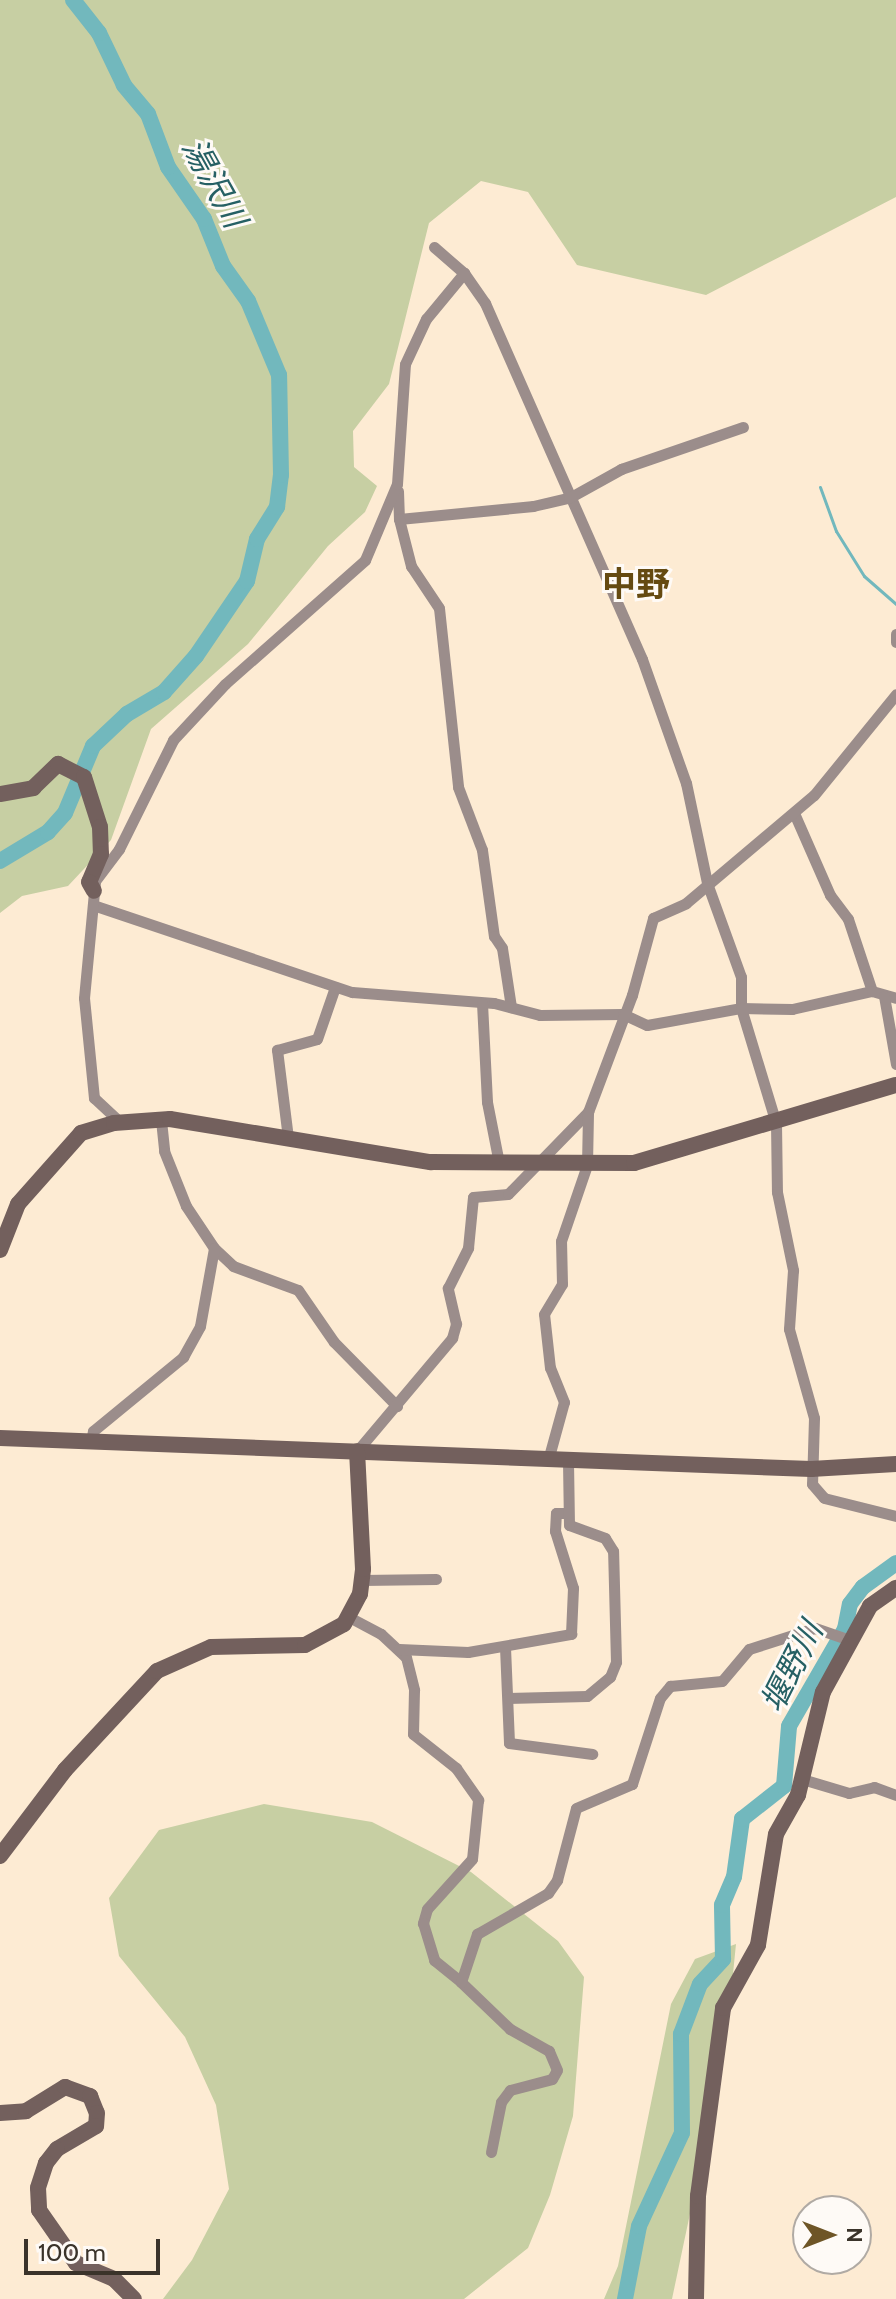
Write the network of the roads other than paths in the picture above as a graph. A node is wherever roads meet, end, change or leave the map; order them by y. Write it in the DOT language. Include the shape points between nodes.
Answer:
graph roads {
  1 [pos="434,247"];
  2 [pos="464,273"];
  3 [pos="743,427"];
  4 [pos="397,484"];
  5 [pos="569,498"];
  6 [pos="399,519"];
  7 [pos="896,634"];
  8 [pos="896,642"];
  9 [pos="896,694"];
  10 [pos="0,794"];
  11 [pos="794,813"];
  12 [pos="707,883"];
  13 [pos="95,898"];
  14 [pos="335,987"];
  15 [pos="872,991"];
  16 [pos="890,997"];
  17 [pos="482,1003"];
  18 [pos="511,1007"];
  19 [pos="741,1008"];
  20 [pos="623,1014"];
  21 [pos="896,1064"];
  22 [pos="896,1085"];
  23 [pos="588,1112"];
  24 [pos="161,1120"];
  25 [pos="121,1123"];
  26 [pos="776,1123"];
  27 [pos="288,1138"];
  28 [pos="499,1163"];
  29 [pos="540,1164"];
  30 [pos="587,1165"];
  31 [pos="214,1248"];
  32 [pos="0,1250"];
  33 [pos="397,1406"];
  34 [pos="0,1438"];
  35 [pos="91,1441"];
  36 [pos="357,1451"];
  37 [pos="548,1460"];
  38 [pos="568,1460"];
  39 [pos="896,1464"];
  40 [pos="811,1469"];
  41 [pos="568,1513"];
  42 [pos="896,1516"];
  43 [pos="436,1579"];
  44 [pos="362,1580"];
  45 [pos="896,1588"];
  46 [pos="349,1617"];
  47 [pos="850,1640"];
  48 [pos="505,1647"];
  49 [pos="399,1649"];
  50 [pos="508,1698"];
  51 [pos="592,1754"];
  52 [pos="802,1779"];
  53 [pos="896,1795"];
  54 [pos="0,1856"];
  55 [pos="461,1982"];
  56 [pos="0,2113"];
  57 [pos="491,2152"];
  58 [pos="134,2299"];
  59 [pos="696,2299"];
  1 -- 2 [label="street"];
  2 -- 4 [label="street" via="426,319 405,364"];
  2 -- 5 [label="street" via="485,303"];
  3 -- 5 [label="street" via="621,469"];
  4 -- 6 [label="street"];
  4 -- 13 [label="street" via="365,560 225,684 173,740"];
  5 -- 6 [label="street"];
  5 -- 12 [label="street" via="686,783"];
  6 -- 18 [label="street" via="411,566 439,608 458,787 485,862 494,936 502,948"];
  7 -- 8 [label="street"];
  9 -- 11 [label="street" via="886,712"];
  10 -- 13 [label="street" via="33,788 51,766 65,765 84,777 100,827 101,854 89,882"];
  11 -- 12 [label="street"];
  11 -- 15 [label="street" via="830,895 848,919"];
  12 -- 19 [label="street" via="741,977"];
  12 -- 20 [label="street" via="686,903 653,918"];
  13 -- 14 [label="street"];
  13 -- 25 [label="street" via="84,998 94,1098"];
  14 -- 17 [label="street" via="430,1002"];
  14 -- 27 [label="street" via="317,1039 277,1050"];
  15 -- 16 [label="street"];
  15 -- 19 [label="street" via="792,1009"];
  16 -- 21 [label="street"];
  17 -- 18 [label="street"];
  17 -- 28 [label="street" via="487,1102"];
  18 -- 20 [label="street" via="540,1015"];
  19 -- 20 [label="street" via="647,1025"];
  19 -- 26 [label="street"];
  20 -- 23 [label="street"];
  22 -- 26 [label="street"];
  23 -- 29 [label="street"];
  23 -- 30 [label="street"];
  24 -- 25 [label="street"];
  24 -- 27 [label="street"];
  24 -- 31 [label="street" via="164,1151 180,1192"];
  25 -- 32 [label="street" via="81,1133 18,1204"];
  26 -- 30 [label="street" via="664,1158"];
  26 -- 40 [label="street" via="777,1192 793,1270 789,1329 814,1418"];
  27 -- 28 [label="street" via="431,1162"];
  28 -- 29 [label="street"];
  29 -- 30 [label="street"];
  29 -- 33 [label="street" via="508,1194 473,1197 468,1248 448,1288 456,1324 452,1338"];
  30 -- 37 [label="street" via="561,1241 562,1284 544,1314 550,1368 564,1402"];
  31 -- 33 [label="street" via="233,1266 298,1290 334,1342"];
  31 -- 35 [label="street" via="200,1326 183,1357 93,1431"];
  33 -- 36 [label="street"];
  34 -- 35 [label="street"];
  35 -- 36 [label="street"];
  36 -- 37 [label="street"];
  36 -- 44 [label="street"];
  37 -- 38 [label="street"];
  38 -- 40 [label="street"];
  38 -- 41 [label="street"];
  39 -- 40 [label="street"];
  40 -- 42 [label="street" via="812,1484 824,1498"];
  41 -- 48 [label="street" via="556,1513 555,1531 573,1588 571,1634"];
  41 -- 50 [label="street" via="573,1530 605,1538 613,1551 616,1662 610,1677 587,1696"];
  43 -- 44 [label="street"];
  44 -- 46 [label="street"];
  45 -- 47 [label="street" via="870,1606"];
  46 -- 49 [label="street"];
  46 -- 54 [label="street" via="333,1633 305,1645 211,1647 157,1671 65,1770"];
  47 -- 52 [label="street" via="823,1692"];
  47 -- 55 [label="street" via="815,1628 749,1649 722,1681 670,1686 660,1698 632,1784 576,1808 557,1880 548,1893 477,1934"];
  48 -- 49 [label="street" via="468,1652"];
  48 -- 50 [label="street"];
  49 -- 55 [label="street" via="412,1672 413,1734 456,1768 478,1800 472,1859 427,1909 423,1923 434,1960"];
  50 -- 51 [label="street" via="509,1743"];
  52 -- 53 [label="street" via="849,1793 874,1787"];
  52 -- 59 [label="street" via="776,1834 758,1945 719,2023 698,2196"];
  55 -- 57 [label="street" via="510,2029 549,2051 557,2070 552,2079 510,2090 501,2102"];
  56 -- 58 [label="street" via="26,2111 65,2087 90,2096 96,2126 57,2149 46,2163 38,2188 39,2210 76,2263 114,2279"];
}
